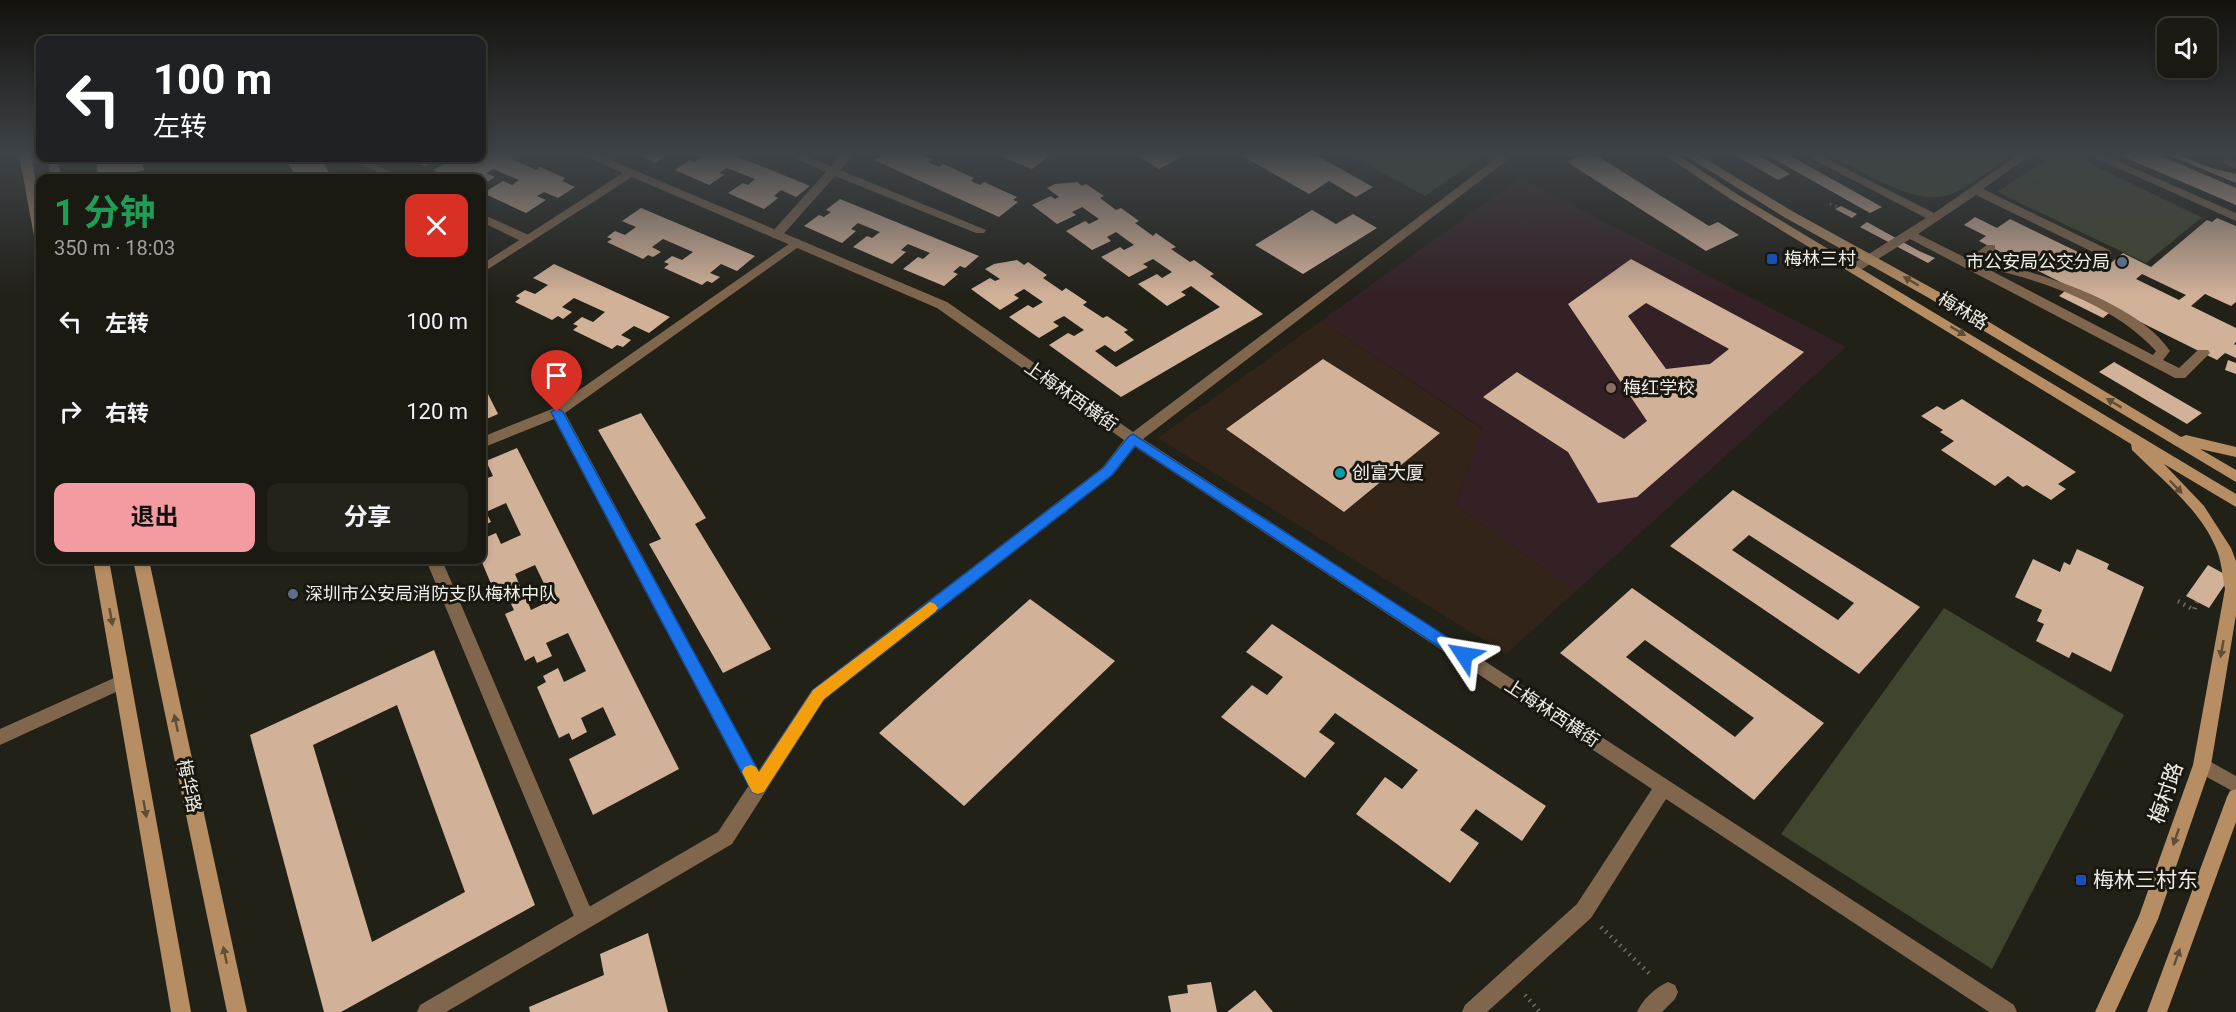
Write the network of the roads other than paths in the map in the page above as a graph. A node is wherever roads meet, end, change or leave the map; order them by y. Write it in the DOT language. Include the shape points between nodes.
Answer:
graph roads {
  1 [pos="586,201"];
  2 [pos="698,201"];
  3 [pos="806,201"];
  4 [pos="908,201"];
  5 [pos="1447,201"];
  6 [pos="1741,201"];
  7 [pos="1766,201"];
  8 [pos="1902,201"];
  9 [pos="1959,201"];
  10 [pos="1998,201"];
  11 [pos="2200,201"];
  12 [pos="2236,217"];
  13 [pos="1935,218"];
  14 [pos="486,220"];
  15 [pos="980,230"];
  16 [pos="1910,234"];
  17 [pos="776,235"];
  18 [pos="527,239"];
  19 [pos="796,243"];
  20 [pos="1991,248"];
  21 [pos="2105,253"];
  22 [pos="1956,258"];
  23 [pos="1871,259"];
  24 [pos="1972,262"];
  25 [pos="486,266"];
  26 [pos="1855,268"];
  27 [pos="2203,353"];
  28 [pos="2155,362"];
  29 [pos="557,412"];
  30 [pos="2145,422"];
  31 [pos="2121,430"];
  32 [pos="1133,439"];
  33 [pos="486,441"];
  34 [pos="2236,452"];
  35 [pos="2236,477"];
  36 [pos="2236,501"];
  37 [pos="102,564"];
  38 [pos="142,564"];
  39 [pos="436,564"];
  40 [pos="2234,585"];
  41 [pos="123,681"];
  42 [pos="0,737"];
  43 [pos="2202,765"];
  44 [pos="2236,784"];
  45 [pos="758,786"];
  46 [pos="1664,786"];
  47 [pos="2236,797"];
  48 [pos="585,919"];
  49 [pos="1668,992"];
  50 [pos="181,1012"];
  51 [pos="237,1012"];
  52 [pos="427,1012"];
  53 [pos="1472,1012"];
  54 [pos="1647,1012"];
  55 [pos="2007,1012"];
  56 [pos="2105,1012"];
  57 [pos="2157,1012"];
  1 -- 18 [label="street"];
  2 -- 17 [label="street, 上梅林西横街"];
  3 -- 17 [label="street"];
  4 -- 15 [label="street"];
  5 -- 32 [label="street"];
  6 -- 26 [label="main road, 梅林路"];
  7 -- 23 [label="main road, 梅林路"];
  8 -- 13 [label="street"];
  9 -- 13 [label="street"];
  10 -- 21 [label="street"];
  11 -- 12 [label="street"];
  13 -- 16 [label="street"];
  14 -- 18 [label="street"];
  16 -- 22 [label="street"];
  16 -- 23 [label="street"];
  17 -- 19 [label="street, 上梅林西横街"];
  18 -- 25 [label="street"];
  19 -- 29 [label="street"];
  19 -- 32 [label="street, 上梅林西横街" via="942,305"];
  20 -- 24 [label="street"];
  22 -- 24 [label="street"];
  22 -- 28 [label="street"];
  23 -- 26 [label="street"];
  30 -- 23 [label="main road, 梅林路, one-way"];
  24 -- 28 [label="street" via="2041,279 2117,314 2156,341 2163,351"];
  26 -- 31 [label="main road, 梅林路, one-way"];
  27 -- 28 [label="street" via="2180,375"];
  29 -- 33 [label="street"];
  29 -- 45 [label="street"];
  30 -- 34 [label="main road" via="2189,441"];
  30 -- 35 [label="main road, 梅林路"];
  31 -- 36 [label="main road, 梅林路"];
  31 -- 40 [label="main road, 梅村路, one-way" via="2203,514 2226,548"];
  32 -- 45 [label="street" via="1108,471 818,694"];
  32 -- 46 [label="street, 上梅林西横街"];
  37 -- 41 [label="main road, one-way"];
  51 -- 38 [label="main road, 梅华路, one-way"];
  39 -- 48 [label="street"];
  40 -- 43 [label="main road, 梅村路, one-way"];
  41 -- 42 [label="street"];
  41 -- 50 [label="main road, one-way"];
  43 -- 44 [label="street"];
  43 -- 56 [label="main road, 梅村路, one-way" via="2148,919"];
  45 -- 48 [label="street" via="725,838"];
  46 -- 53 [label="street" via="1584,911"];
  46 -- 55 [label="street, 上梅林西横街"];
  57 -- 47 [label="main road, one-way"];
  48 -- 52 [label="street"];
  49 -- 54 [label="street"];
}
